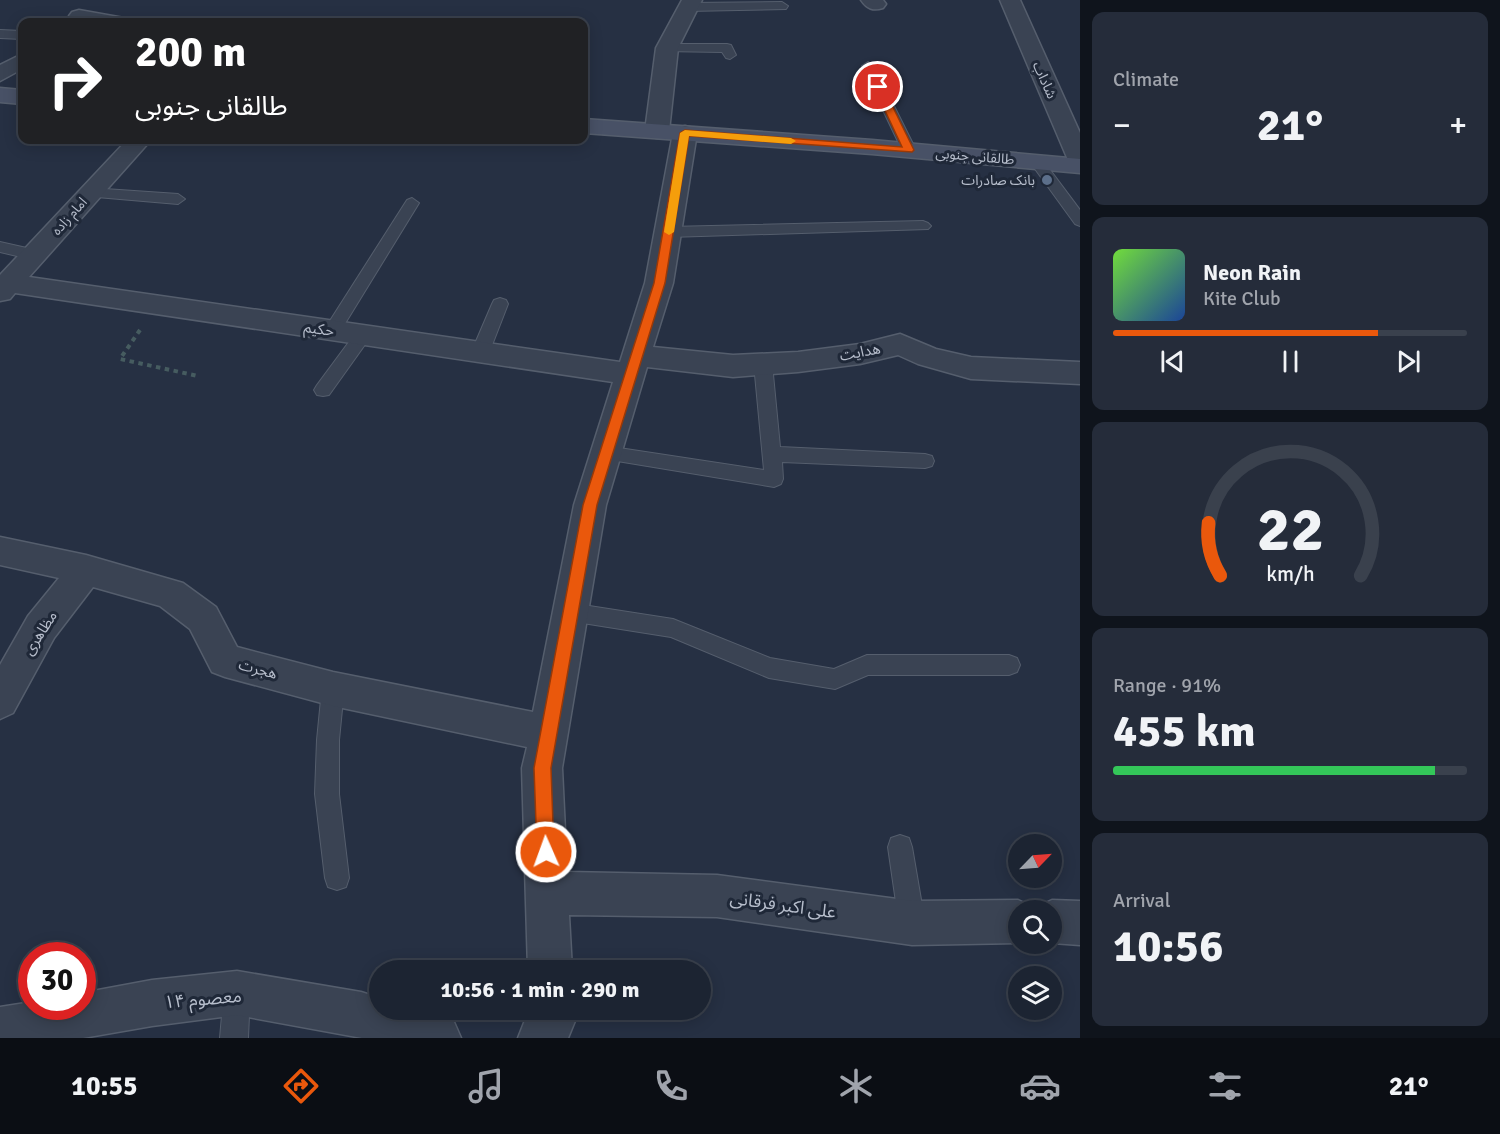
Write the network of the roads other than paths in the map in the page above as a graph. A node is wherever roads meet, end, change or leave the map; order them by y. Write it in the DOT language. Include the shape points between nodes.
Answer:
graph roads {
  1 [pos="96,0"];
  2 [pos="1010,0"];
  3 [pos="690,3"];
  4 [pos="782,6"];
  5 [pos="76,18"];
  6 [pos="0,34"];
  7 [pos="18,35"];
  8 [pos="667,48"];
  9 [pos="730,55"];
  10 [pos="18,63"];
  11 [pos="868,66"];
  12 [pos="0,74"];
  13 [pos="0,84"];
  14 [pos="0,94"];
  15 [pos="18,96"];
  16 [pos="588,126"];
  17 [pos="671,132"];
  18 [pos="135,144"];
  19 [pos="909,150"];
  20 [pos="1080,160"];
  21 [pos="1037,162"];
  22 [pos="1080,165"];
  23 [pos="90,193"];
  24 [pos="178,199"];
  25 [pos="412,203"];
  26 [pos="1080,221"];
  27 [pos="923,226"];
  28 [pos="669,231"];
  29 [pos="0,247"];
  30 [pos="34,255"];
  31 [pos="4,288"];
  32 [pos="500,304"];
  33 [pos="332,331"];
  34 [pos="363,335"];
  35 [pos="480,352"];
  36 [pos="763,364"];
  37 [pos="634,365"];
  38 [pos="1080,374"];
  39 [pos="323,390"];
  40 [pos="606,453"];
  41 [pos="771,454"];
  42 [pos="926,461"];
  43 [pos="0,551"];
  44 [pos="86,570"];
  45 [pos="570,612"];
  46 [pos="1009,664"];
  47 [pos="333,688"];
  48 [pos="0,701"];
  49 [pos="549,733"];
  50 [pos="900,847"];
  51 [pos="338,878"];
  52 [pos="547,893"];
  53 [pos="1008,922"];
  54 [pos="1062,922"];
  55 [pos="912,923"];
  56 [pos="1080,923"];
  57 [pos="550,960"];
  58 [pos="237,993"];
  59 [pos="552,1020"];
  60 [pos="0,1030"];
  61 [pos="433,1037"];
  62 [pos="234,1038"];
  63 [pos="541,1038"];
  1 -- 5 [label="street"];
  2 -- 20 [label="street, شاداب"];
  3 -- 4 [label="lane"];
  3 -- 8 [label="street"];
  6 -- 7 [label="lane"];
  8 -- 9 [label="lane" via="727,48"];
  8 -- 17 [label="street"];
  10 -- 12 [label="street"];
  11 -- 19 [label="lane"];
  13 -- 14 [label="street"];
  14 -- 15 [label="street"];
  16 -- 17 [label="street, طالقانی جنوبی"];
  17 -- 19 [label="street, طالقانی جنوبی"];
  17 -- 28 [label="street"];
  18 -- 23 [label="street, امام زاده"];
  19 -- 21 [label="street, طالقانی جنوبی"];
  21 -- 22 [label="street, طالقانی جنوبی"];
  21 -- 26 [label="lane"];
  23 -- 24 [label="lane"];
  23 -- 30 [label="street, امام زاده"];
  25 -- 33 [label="lane"];
  27 -- 28 [label="lane"];
  28 -- 37 [label="street" via="659,283"];
  29 -- 30 [label="lane"];
  30 -- 31 [label="street, امام زاده"];
  31 -- 33 [label="street, حکیم" via="157,305"];
  32 -- 35 [label="lane"];
  33 -- 34 [label="street, حکیم"];
  34 -- 35 [label="street, حکیم"];
  34 -- 39 [label="lane"];
  35 -- 37 [label="street, حکیم"];
  36 -- 37 [label="street, هدایت"];
  36 -- 38 [label="street, هدایت" via="860,354 900,344 928,357 971,368"];
  36 -- 41 [label="lane"];
  37 -- 40 [label="street"];
  40 -- 41 [label="lane" via="774,479"];
  40 -- 45 [label="street" via="590,505"];
  41 -- 42 [label="lane"];
  43 -- 44 [label="street, هجرت"];
  44 -- 47 [label="street, هجرت" via="171,594 203,618 225,660"];
  44 -- 48 [label="street, مظاهری" via="41,627"];
  45 -- 46 [label="lane" via="674,628 769,668 835,680 867,665"];
  45 -- 49 [label="street"];
  47 -- 49 [label="street, هجرت"];
  47 -- 51 [label="lane" via="327,794"];
  49 -- 52 [label="street" via="542,768"];
  50 -- 55 [label="lane"];
  52 -- 55 [label="street, علی اکبر فرقانی" via="717,896"];
  52 -- 57 [label="street"];
  53 -- 55 [label="street, علی اکبر فرقانی"];
  54 -- 56 [label="street"];
  58 -- 60 [label="street, ۱۴ معصوم" via="152,1003"];
  58 -- 61 [label="street, ۱۴ معصوم" via="361,1015"];
  58 -- 62 [label="lane"];
  59 -- 63 [label="street"];
}
